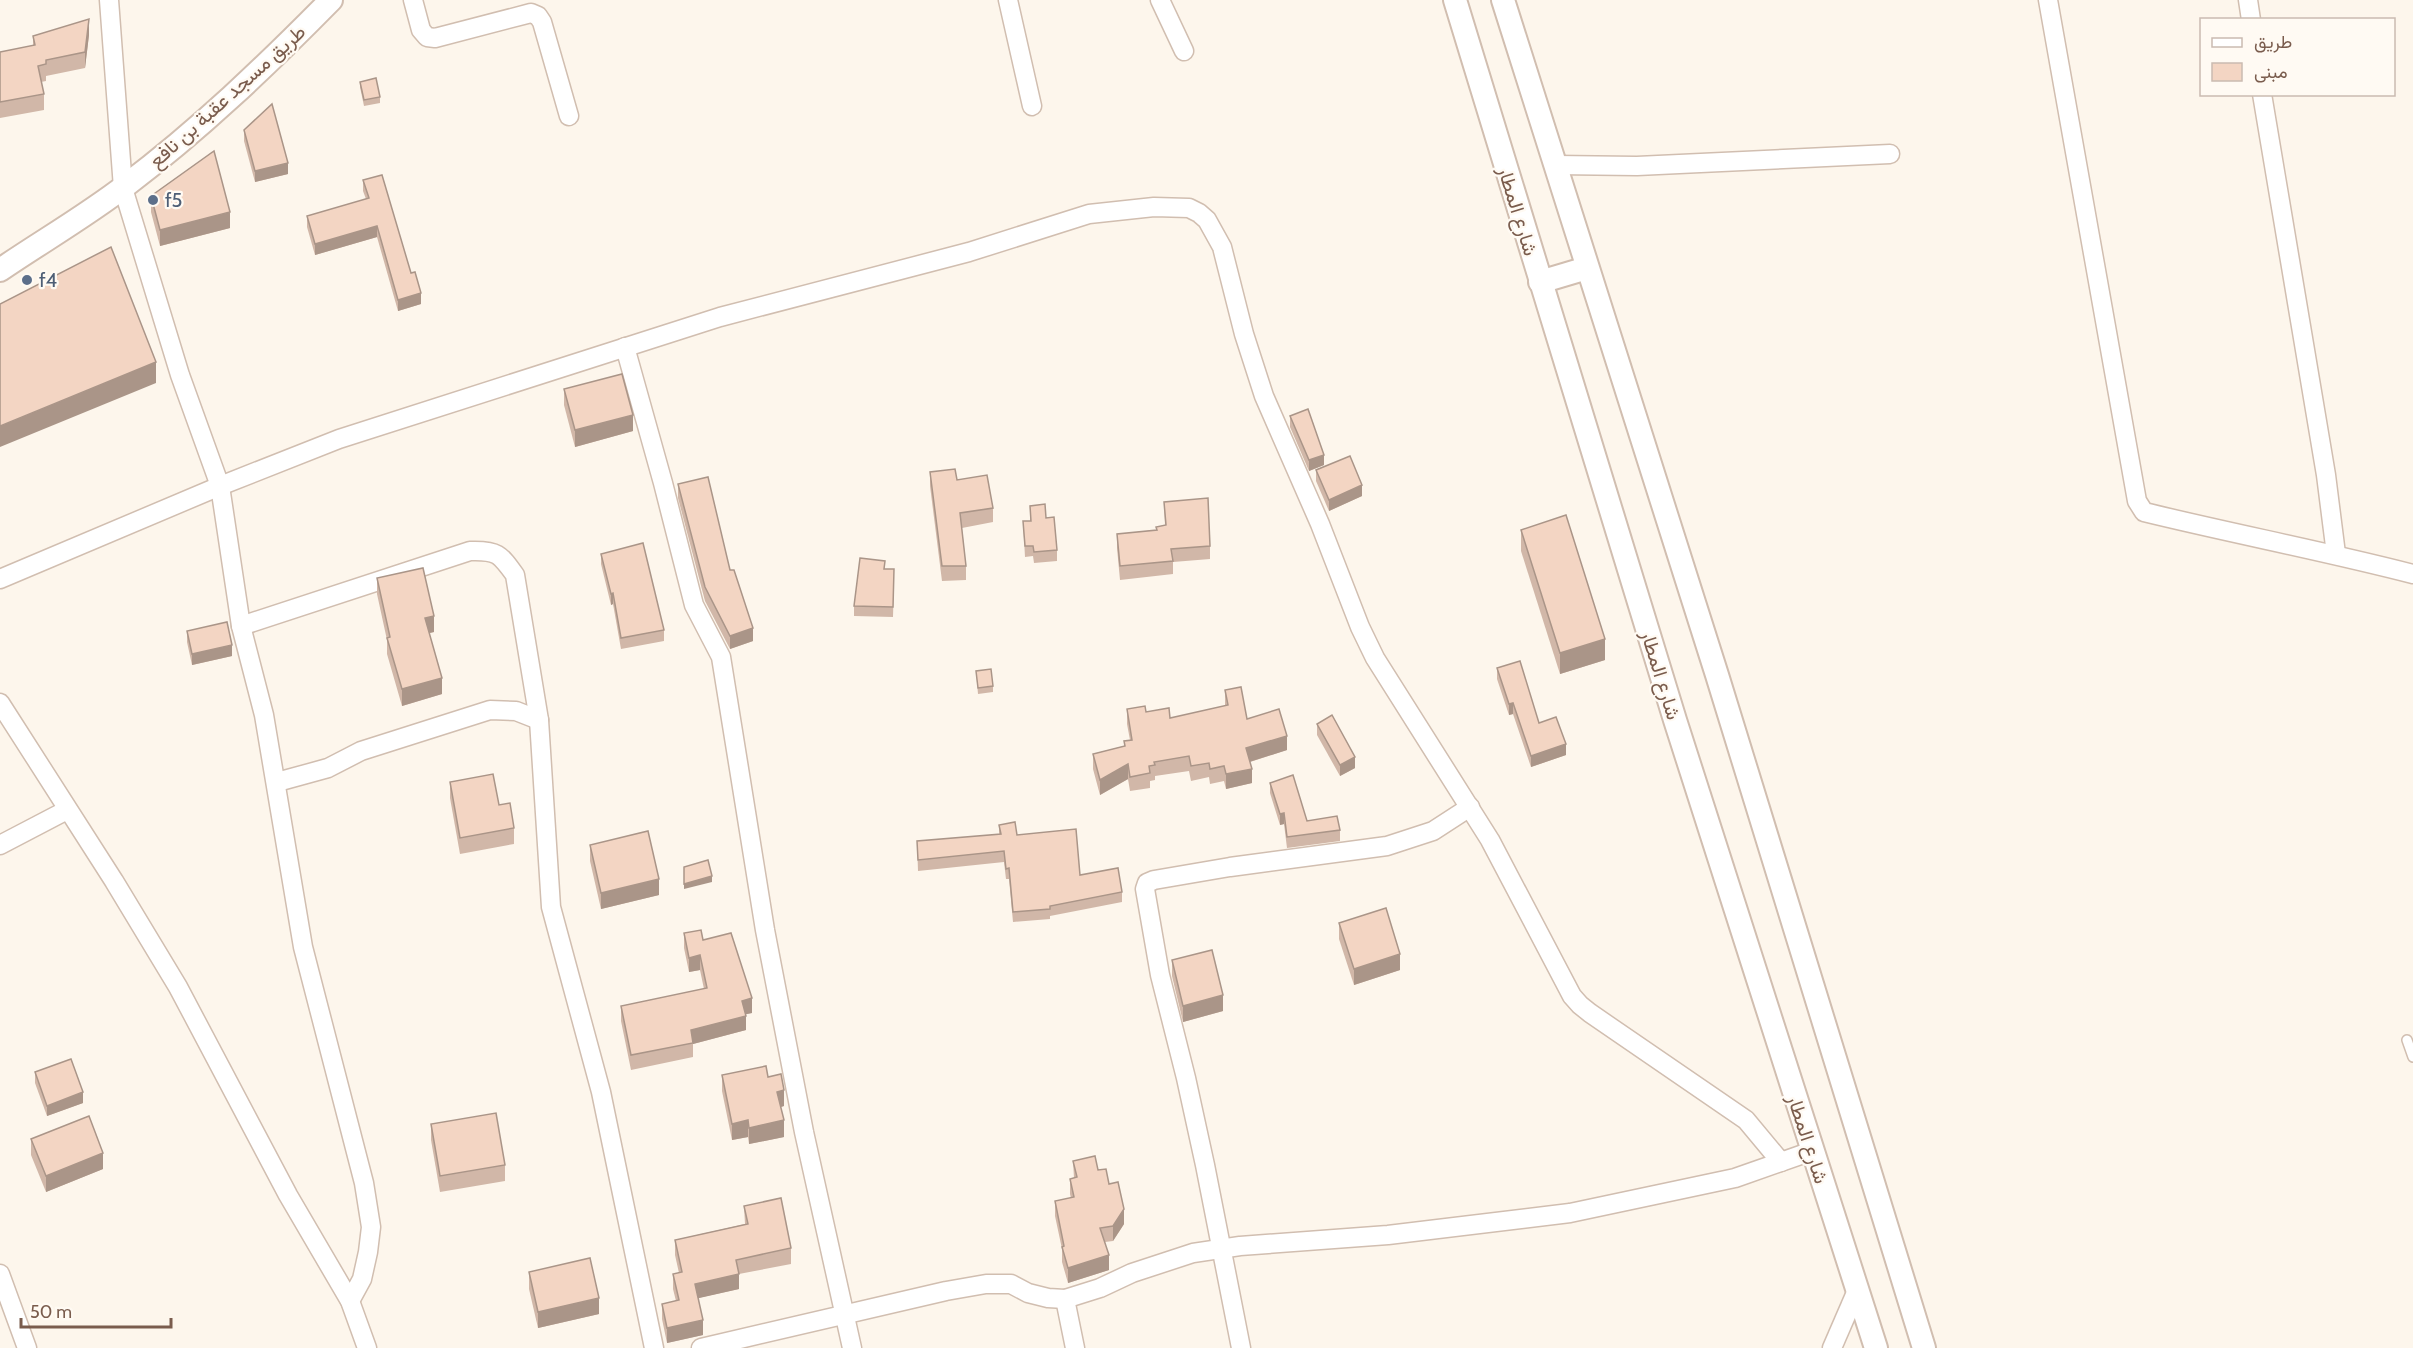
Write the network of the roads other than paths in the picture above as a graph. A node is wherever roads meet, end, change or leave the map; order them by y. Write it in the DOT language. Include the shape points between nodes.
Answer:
graph roads {
  1 [pos="109,0"];
  2 [pos="331,0"];
  3 [pos="413,0"];
  4 [pos="1008,0"];
  5 [pos="1160,0"];
  6 [pos="1455,0"];
  7 [pos="1503,0"];
  8 [pos="2048,0"];
  9 [pos="2248,0"];
  10 [pos="2251,18"];
  11 [pos="1184,51"];
  12 [pos="2262,96"];
  13 [pos="1032,106"];
  14 [pos="569,116"];
  15 [pos="1890,154"];
  16 [pos="1555,165"];
  17 [pos="123,188"];
  18 [pos="1587,268"];
  19 [pos="0,270"];
  20 [pos="1540,282"];
  21 [pos="625,347"];
  22 [pos="220,486"];
  23 [pos="2336,554"];
  24 [pos="2413,574"];
  25 [pos="0,579"];
  26 [pos="241,626"];
  27 [pos="0,703"];
  28 [pos="539,720"];
  29 [pos="277,782"];
  30 [pos="1470,807"];
  31 [pos="67,810"];
  32 [pos="0,844"];
  33 [pos="2408,1040"];
  34 [pos="2413,1057"];
  35 [pos="1812,1151"];
  36 [pos="1781,1162"];
  37 [pos="1223,1250"];
  38 [pos="0,1274"];
  39 [pos="1858,1288"];
  40 [pos="1065,1299"];
  41 [pos="350,1301"];
  42 [pos="844,1315"];
  43 [pos="27,1348"];
  44 [pos="367,1348"];
  45 [pos="654,1348"];
  46 [pos="701,1348"];
  47 [pos="852,1348"];
  48 [pos="1075,1348"];
  49 [pos="1241,1348"];
  50 [pos="1832,1348"];
  51 [pos="1876,1348"];
  52 [pos="1924,1348"];
  1 -- 17 [label="street"];
  2 -- 17 [label="street, طريق مسجد عقبة بن نافع" via="199,127"];
  3 -- 14 [label="street" via="421,30 427,37 531,13 538,16"];
  4 -- 13 [label="street"];
  5 -- 11 [label="street"];
  6 -- 20 [label="street, شارع المطار"];
  7 -- 16 [label="street"];
  8 -- 23 [label="street" via="2137,501 2144,512"];
  9 -- 10 [label="street"];
  12 -- 23 [label="street"];
  15 -- 16 [label="street" via="1637,166"];
  16 -- 18 [label="street"];
  17 -- 19 [label="street, طريق مسجد عقبة بن نافع"];
  17 -- 22 [label="street" via="180,375"];
  18 -- 20 [label="street"];
  18 -- 52 [label="street"];
  20 -- 35 [label="street, شارع المطار"];
  21 -- 22 [label="street" via="339,440"];
  21 -- 30 [label="street" via="720,317 969,252 1089,214 1154,207 1189,208 1199,213 1222,247 1264,396 1360,627"];
  21 -- 42 [label="street" via="694,605 721,657 767,942"];
  22 -- 25 [label="street"];
  22 -- 26 [label="street"];
  23 -- 24 [label="street"];
  26 -- 28 [label="street" via="470,551 490,550 503,557 515,575"];
  26 -- 29 [label="street"];
  27 -- 31 [label="street"];
  28 -- 29 [label="street" via="516,711 490,710 361,751 328,768"];
  28 -- 45 [label="street" via="551,907 601,1092"];
  29 -- 41 [label="street" via="303,947 364,1183 370,1227 368,1252 362,1279"];
  30 -- 36 [label="street" via="1572,996 1746,1120"];
  30 -- 37 [label="street" via="1433,831 1387,846 1230,867 1148,883 1145,889 1160,975"];
  31 -- 32 [label="street"];
  31 -- 41 [label="street" via="177,987 288,1195"];
  33 -- 34 [label="lane"];
  35 -- 36 [label="street"];
  35 -- 39 [label="street, شارع المطار"];
  36 -- 37 [label="street" via="1735,1178 1570,1213"];
  37 -- 40 [label="street" via="1183,1257"];
  37 -- 49 [label="street"];
  38 -- 43 [label="street"];
  39 -- 50 [label="street"];
  39 -- 51 [label="street, شارع المطار"];
  40 -- 42 [label="street" via="1028,1293 1011,1284 986,1284"];
  40 -- 48 [label="street"];
  41 -- 44 [label="street"];
  42 -- 46 [label="street"];
  42 -- 47 [label="street"];
}
